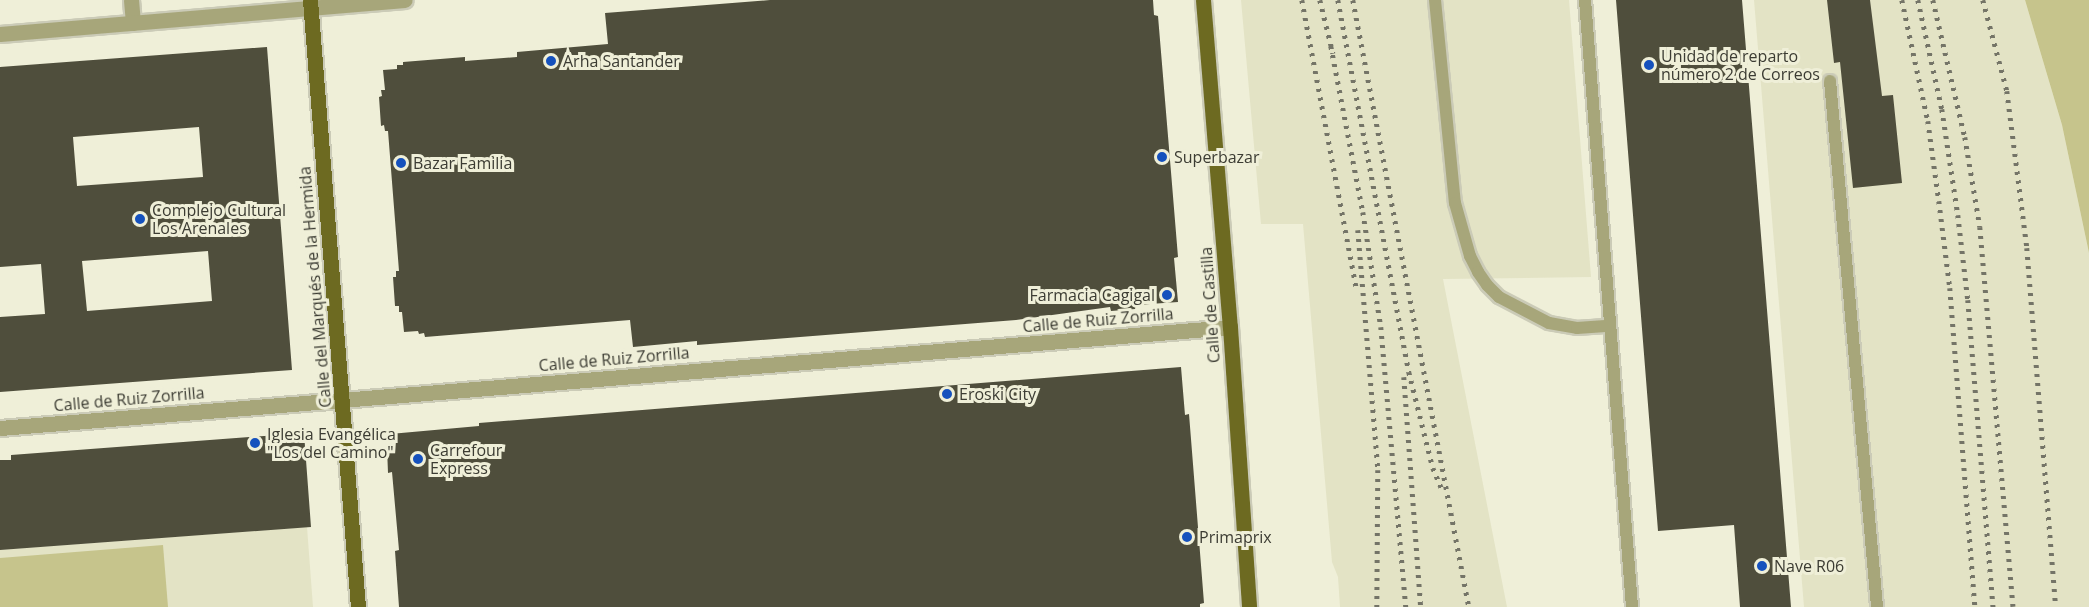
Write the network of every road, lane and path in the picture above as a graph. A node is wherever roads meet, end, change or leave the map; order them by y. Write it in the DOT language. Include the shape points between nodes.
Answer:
graph roads {
  1 [pos="131,0"];
  2 [pos="405,0"];
  3 [pos="1203,0"];
  4 [pos="1435,0"];
  5 [pos="1585,0"];
  6 [pos="310,3"];
  7 [pos="133,23"];
  8 [pos="0,34"];
  9 [pos="1830,81"];
  10 [pos="1609,326"];
  11 [pos="1230,327"];
  12 [pos="343,400"];
  13 [pos="0,428"];
  14 [pos="358,607"];
  15 [pos="1250,607"];
  16 [pos="1632,607"];
  17 [pos="1877,607"];
  1 -- 7 [label="street"];
  2 -- 6 [label="street"];
  3 -- 11 [label="main road, Calle de Castilla"];
  4 -- 10 [label="lane" via="1455,203 1478,272 1499,297 1529,315 1562,326"];
  5 -- 10 [label="lane"];
  6 -- 7 [label="street"];
  6 -- 12 [label="main road, Calle del Marqués de la Hermida"];
  7 -- 8 [label="street"];
  9 -- 17 [label="lane"];
  10 -- 16 [label="lane"];
  11 -- 12 [label="street, Calle de Ruiz Zorrilla"];
  11 -- 15 [label="main road, Calle de Castilla"];
  12 -- 13 [label="street, Calle de Ruiz Zorrilla"];
  12 -- 14 [label="main road, Calle del Marqués de la Hermida"];
}
